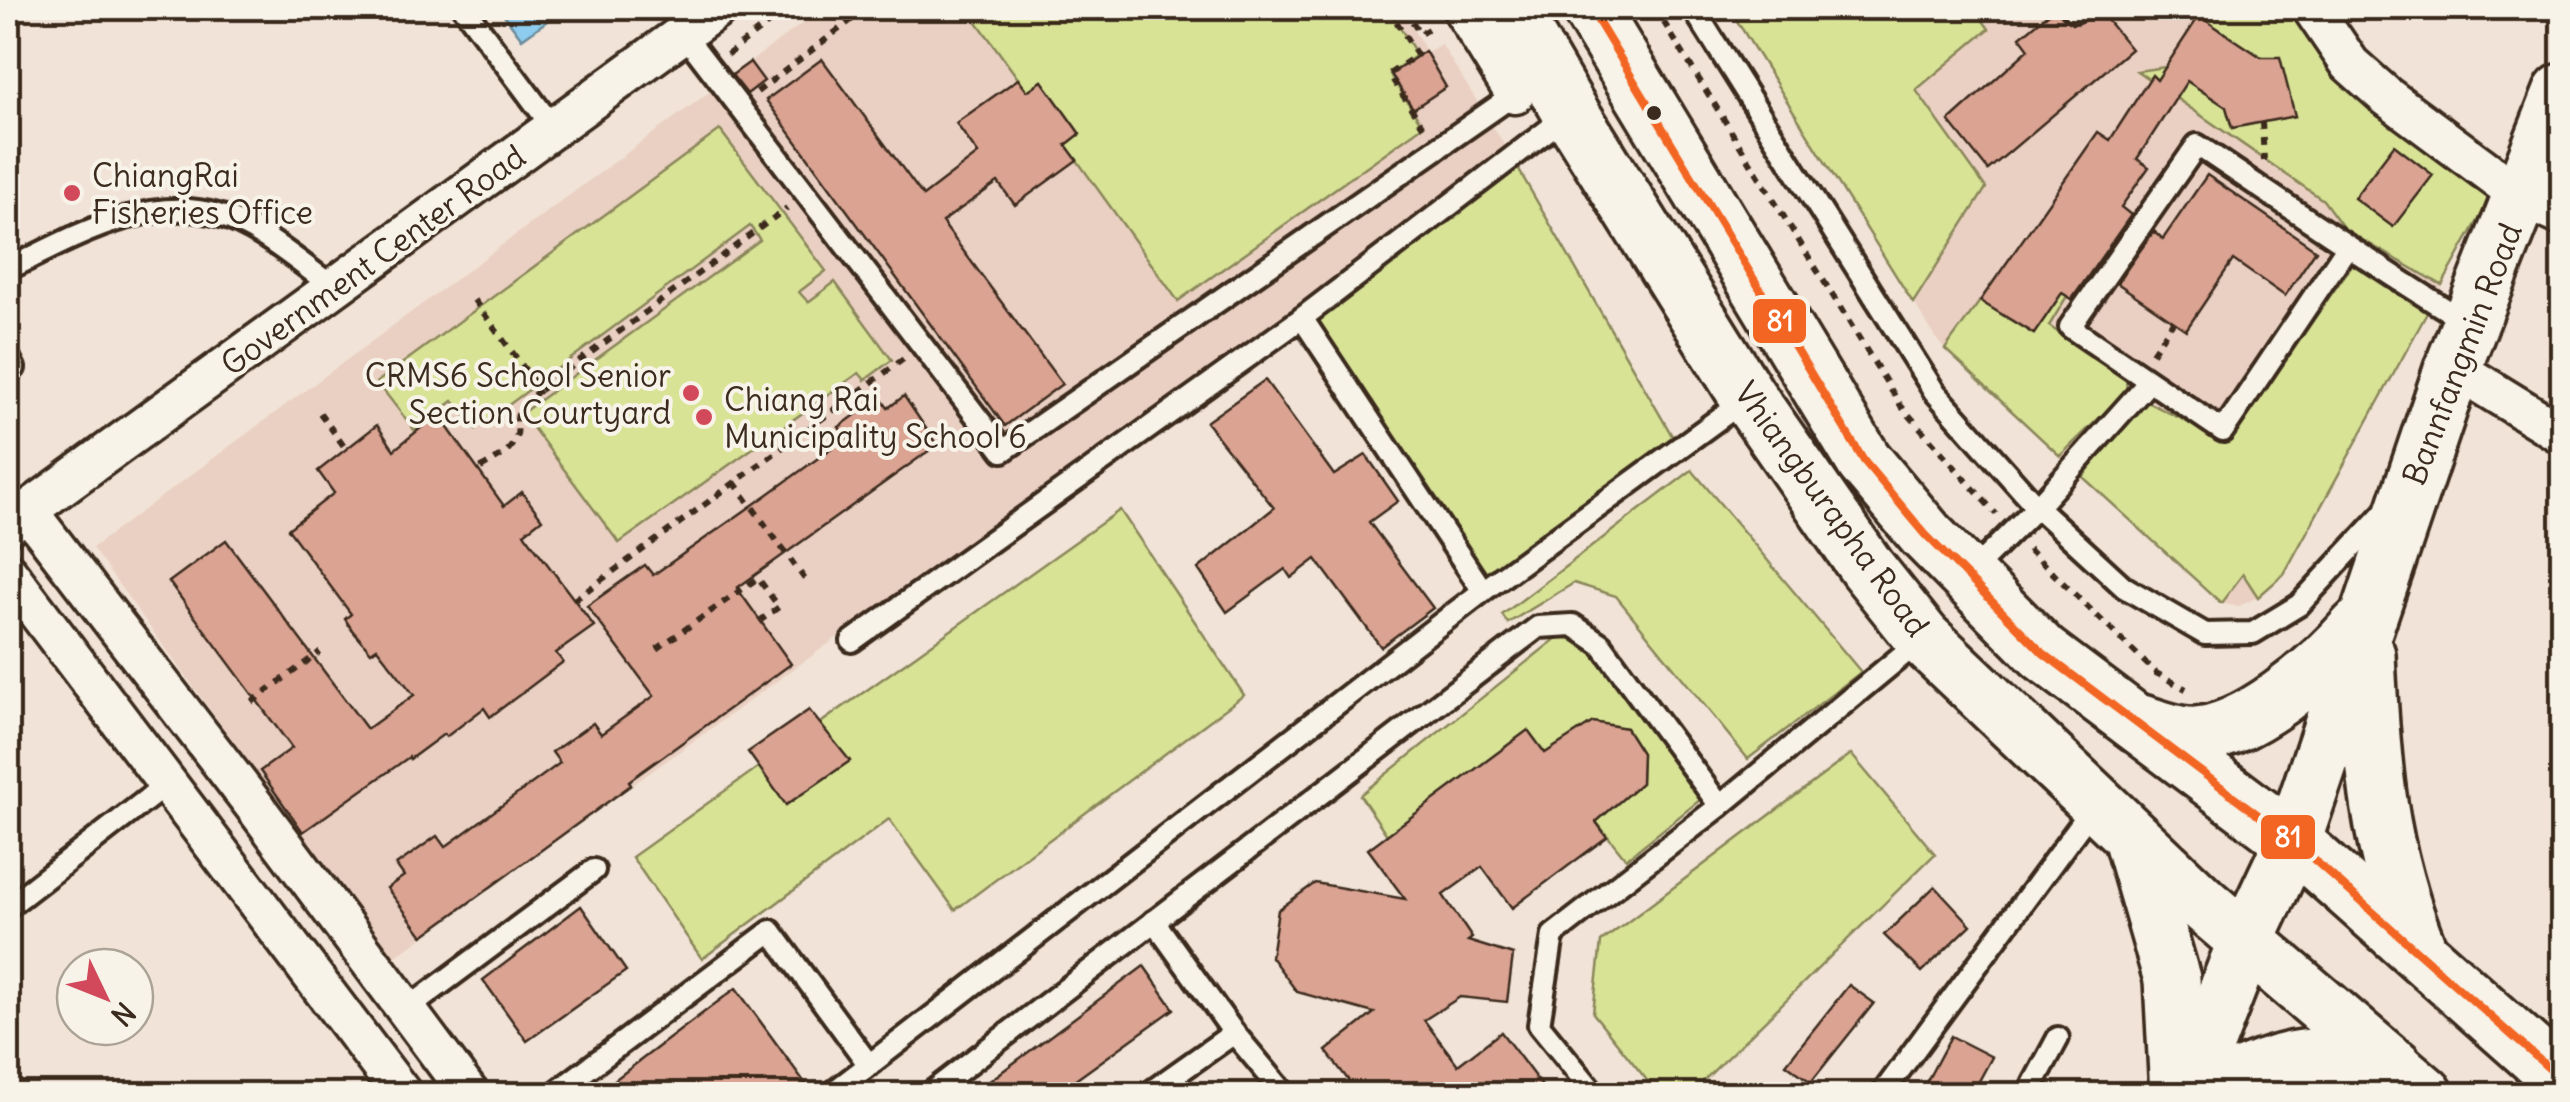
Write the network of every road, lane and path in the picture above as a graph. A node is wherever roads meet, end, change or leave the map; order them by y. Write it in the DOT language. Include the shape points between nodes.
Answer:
graph roads {
  1 [pos="464,8"];
  2 [pos="718,8"];
  3 [pos="788,8"];
  4 [pos="867,8"];
  5 [pos="1388,8"];
  6 [pos="1404,8"];
  7 [pos="1462,8"];
  8 [pos="1510,8"];
  9 [pos="1590,8"];
  10 [pos="1693,8"];
  11 [pos="2312,8"];
  12 [pos="684,33"];
  13 [pos="1420,34"];
  14 [pos="722,66"];
  15 [pos="2562,92"];
  16 [pos="1544,93"];
  17 [pos="743,102"];
  18 [pos="554,129"];
  19 [pos="1436,149"];
  20 [pos="796,202"];
  21 [pos="2542,206"];
  22 [pos="2347,247"];
  23 [pos="8,269"];
  24 [pos="335,288"];
  25 [pos="474,300"];
  26 [pos="1302,318"];
  27 [pos="2174,322"];
  28 [pos="922,345"];
  29 [pos="2461,346"];
  30 [pos="2143,379"];
  31 [pos="540,390"];
  32 [pos="1748,397"];
  33 [pos="320,413"];
  34 [pos="2562,434"];
  35 [pos="346,449"];
  36 [pos="478,470"];
  37 [pos="2414,480"];
  38 [pos="734,482"];
  39 [pos="2036,508"];
  40 [pos="17,517"];
  41 [pos="8,573"];
  42 [pos="1971,582"];
  43 [pos="810,585"];
  44 [pos="1482,591"];
  45 [pos="574,600"];
  46 [pos="2366,617"];
  47 [pos="761,620"];
  48 [pos="1923,638"];
  49 [pos="852,641"];
  50 [pos="656,649"];
  51 [pos="320,652"];
  52 [pos="252,702"];
  53 [pos="2134,721"];
  54 [pos="168,784"];
  55 [pos="1720,806"];
  56 [pos="2114,820"];
  57 [pos="2293,841"];
  58 [pos="594,870"];
  59 [pos="8,906"];
  60 [pos="1154,921"];
  61 [pos="2246,941"];
  62 [pos="2419,951"];
  63 [pos="406,1010"];
  64 [pos="1234,1032"];
  65 [pos="2058,1038"];
  66 [pos="869,1065"];
  67 [pos="2409,1080"];
  68 [pos="2562,1080"];
  69 [pos="1281,1093"];
  70 [pos="402,1094"];
  71 [pos="469,1094"];
  72 [pos="554,1094"];
  73 [pos="831,1094"];
  74 [pos="929,1094"];
  75 [pos="1148,1094"];
  76 [pos="1594,1094"];
  77 [pos="1882,1094"];
  78 [pos="2028,1094"];
  79 [pos="2178,1094"];
  80 [pos="2187,1094"];
  81 [pos="2207,1094"];
  1 -- 18 [label="lane"];
  2 -- 12 [label="street, Government Center Road"];
  3 -- 14 [label="path"];
  4 -- 17 [label="path"];
  5 -- 19 [label="path" via="1417,54 1390,74"];
  6 -- 13 [label="path"];
  7 -- 16 [label="street"];
  8 -- 16 [label="main road, Vhiangburapha Road"];
  9 -- 42 [label="main road, Vhiangburapha Road" via="1864,460"];
  10 -- 39 [label="lane" via="1934,391"];
  11 -- 21 [label="street" via="2350,64 2386,96"];
  12 -- 18 [label="street, Government Center Road"];
  12 -- 28 [label="lane"];
  15 -- 21 [label="main road, Bannfangmin Road"];
  16 -- 19 [label="lane"];
  16 -- 26 [label="lane"];
  16 -- 32 [label="main road, Vhiangburapha Road"];
  18 -- 24 [label="street, Government Center Road"];
  19 -- 28 [label="lane" via="1002,452"];
  20 -- 31 [label="path"];
  21 -- 29 [label="main road, Bannfangmin Road"];
  22 -- 29 [label="lane"];
  22 -- 30 [label="lane" via="2223,431"];
  22 -- 30 [label="lane" via="2197,145 2070,327"];
  23 -- 24 [label="lane" via="108,222 188,210 248,228"];
  24 -- 40 [label="street, Government Center Road"];
  25 -- 31 [label="path"];
  26 -- 44 [label="lane"];
  26 -- 49 [label="lane"];
  27 -- 30 [label="path"];
  28 -- 38 [label="path"];
  29 -- 34 [label="street"];
  29 -- 37 [label="main road, Bannfangmin Road"];
  30 -- 39 [label="lane"];
  31 -- 36 [label="path" via="514,418 512,445"];
  32 -- 44 [label="lane"];
  32 -- 48 [label="main road, Vhiangburapha Road"];
  33 -- 35 [label="path"];
  37 -- 39 [label="lane" via="2299,605 2253,633 2205,634 2156,606 2124,587"];
  37 -- 46 [label="main road, Bannfangmin Road"];
  38 -- 43 [label="path"];
  38 -- 45 [label="path"];
  39 -- 42 [label="lane"];
  40 -- 63 [label="street, Government Center Road" via="242,789"];
  41 -- 54 [label="street"];
  42 -- 48 [label="main road" via="1982,613 1973,638 1958,646"];
  42 -- 53 [label="main road, Vhiangburapha Road" via="2043,653"];
  44 -- 66 [label="lane"];
  46 -- 53 [label="main road" via="2332,657 2269,706 2228,727 2189,736"];
  46 -- 57 [label="main road, Bannfangmin Road"];
  46 -- 62 [label="main road" via="2378,814 2397,895"];
  47 -- 50 [label="path" via="778,608 758,578"];
  48 -- 55 [label="lane"];
  48 -- 56 [label="main road, Vhiangburapha Road"];
  51 -- 52 [label="path"];
  53 -- 57 [label="main road, Vhiangburapha Road"];
  54 -- 59 [label="lane"];
  54 -- 70 [label="street"];
  55 -- 60 [label="lane" via="1601,644 1573,625 1538,627"];
  55 -- 76 [label="lane" via="1553,935 1539,1024"];
  56 -- 61 [label="main road, Vhiangburapha Road"];
  56 -- 77 [label="lane"];
  56 -- 79 [label="main road" via="2172,979"];
  57 -- 61 [label="main road, Bannfangmin Road"];
  57 -- 62 [label="main road, Vhiangburapha Road"];
  58 -- 63 [label="lane"];
  60 -- 64 [label="lane"];
  60 -- 74 [label="lane"];
  61 -- 67 [label="main road, Vhiangburapha Road"];
  61 -- 80 [label="main road, Bannfangmin Road"];
  62 -- 68 [label="main road, Vhiangburapha Road"];
  63 -- 71 [label="street, Government Center Road"];
  64 -- 69 [label="lane"];
  64 -- 75 [label="lane"];
  65 -- 78 [label="lane"];
  66 -- 72 [label="lane" via="771,931"];
  66 -- 73 [label="lane"];
  67 -- 81 [label="main road" via="2331,1054 2270,1065"];
}
